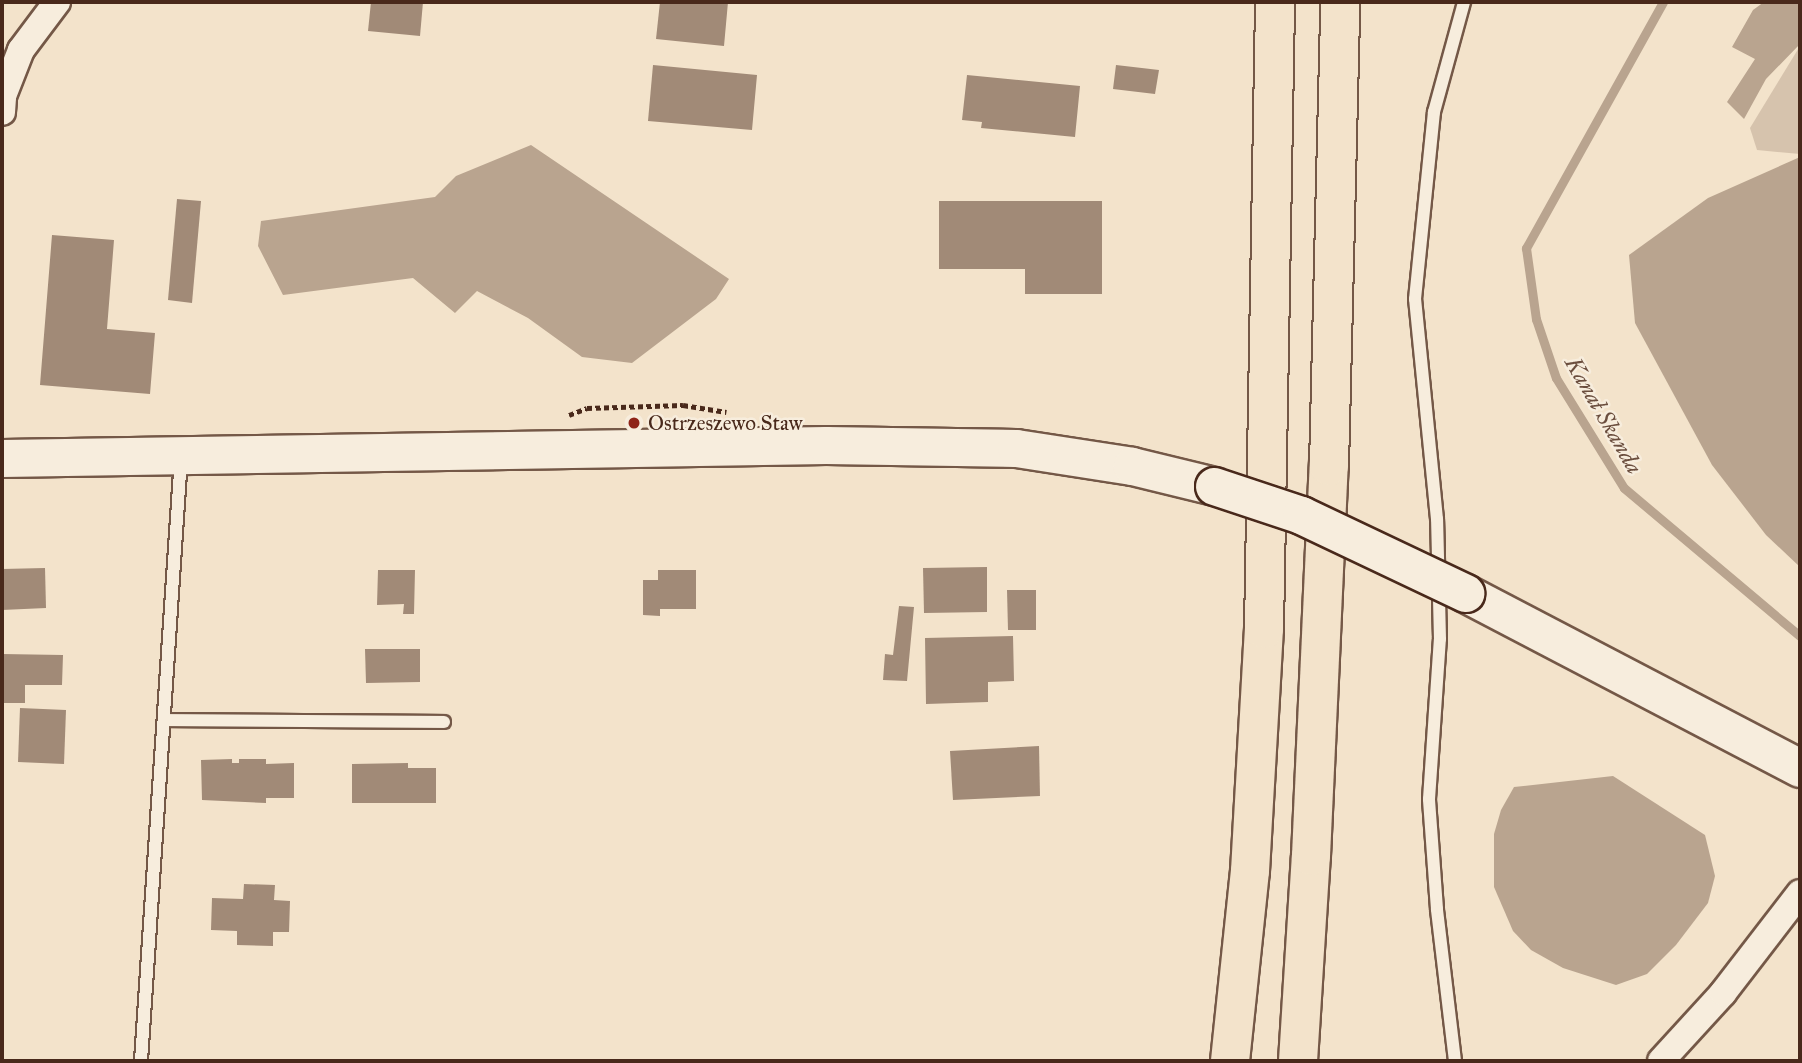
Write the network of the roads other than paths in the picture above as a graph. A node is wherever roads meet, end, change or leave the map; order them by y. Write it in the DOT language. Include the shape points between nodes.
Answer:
graph roads {
  1 [pos="57,2"];
  2 [pos="1275,2"];
  3 [pos="1340,2"];
  4 [pos="1464,2"];
  5 [pos="2,112"];
  6 [pos="181,455"];
  7 [pos="2,458"];
  8 [pos="164,720"];
  9 [pos="444,722"];
  10 [pos="1800,768"];
  11 [pos="1800,893"];
  12 [pos="141,1061"];
  13 [pos="1230,1061"];
  14 [pos="1298,1061"];
  15 [pos="1455,1061"];
  16 [pos="1661,1061"];
  1 -- 5 [label="street" via="21,50 3,96"];
  2 -- 13 [label="highway" via="1264,629 1250,871"];
  3 -- 14 [label="highway" via="1329,466"];
  4 -- 15 [label="lane" via="1434,112 1415,299 1437,519 1440,639 1429,799"];
  6 -- 7 [label="street"];
  6 -- 8 [label="lane"];
  6 -- 10 [label="street, bridge" via="826,445 1016,448 1132,466 1214,486 1301,515 1465,593"];
  8 -- 9 [label="lane"];
  8 -- 12 [label="lane"];
  11 -- 16 [label="street" via="1723,993"];
}
